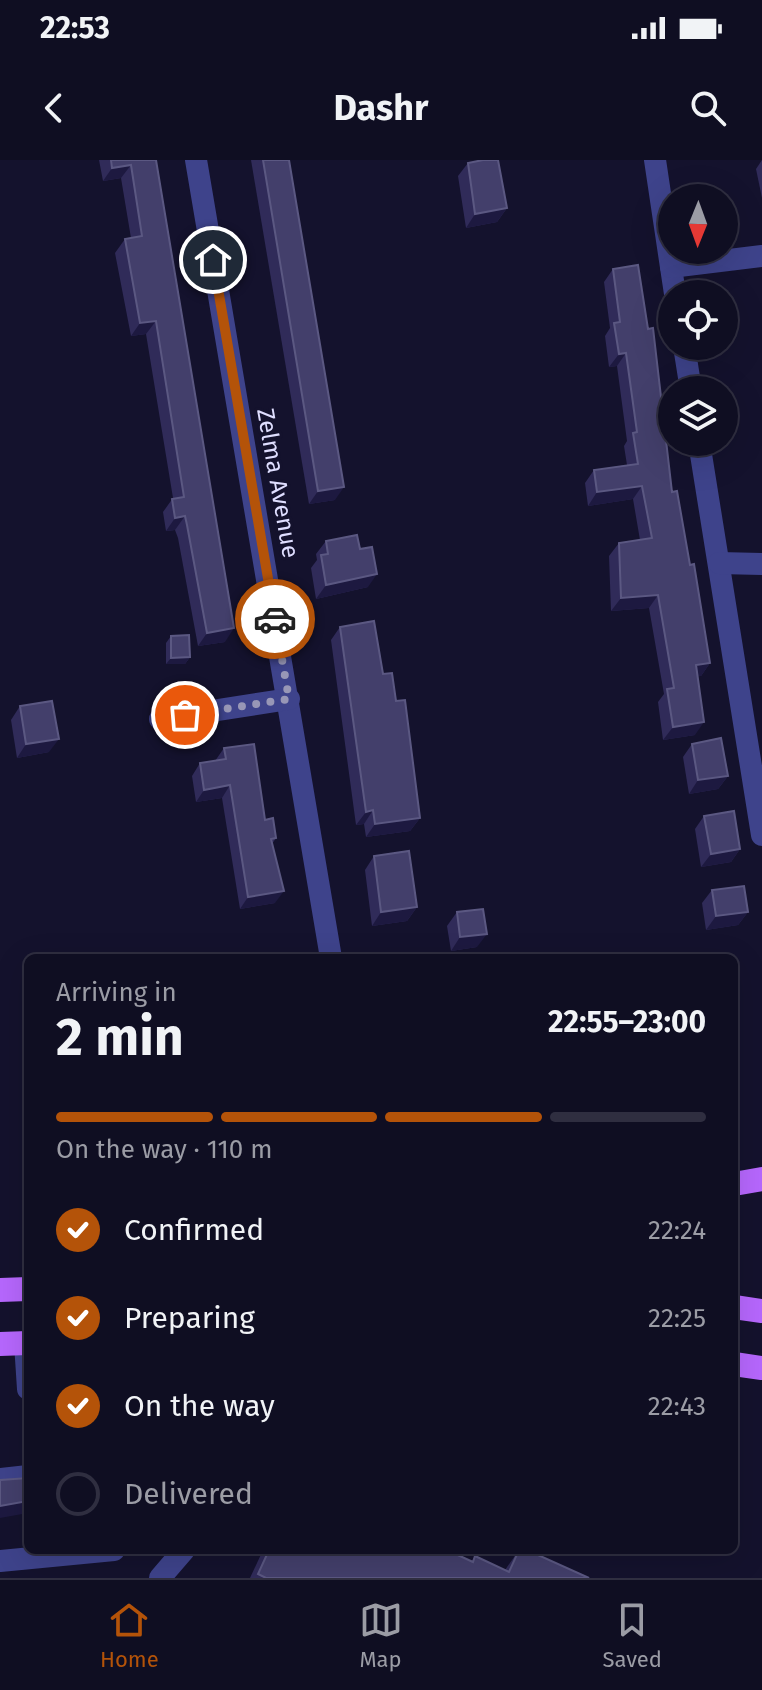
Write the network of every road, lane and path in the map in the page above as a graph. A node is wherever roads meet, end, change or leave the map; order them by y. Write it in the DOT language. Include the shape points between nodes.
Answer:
graph roads {
  1 [pos="196,160"];
  2 [pos="655,160"];
  3 [pos="762,256"];
  4 [pos="671,267"];
  5 [pos="673,280"];
  6 [pos="701,456"];
  7 [pos="719,563"];
  8 [pos="762,564"];
  9 [pos="289,699"];
  10 [pos="160,719"];
  11 [pos="762,835"];
  12 [pos="330,954"];
  13 [pos="762,1179"];
  14 [pos="738,1183"];
  15 [pos="24,1289"];
  16 [pos="0,1290"];
  17 [pos="738,1308"];
  18 [pos="762,1311"];
  19 [pos="24,1343"];
  20 [pos="0,1344"];
  21 [pos="738,1365"];
  22 [pos="762,1368"];
  23 [pos="24,1476"];
  24 [pos="0,1479"];
  25 [pos="36,1554"];
  26 [pos="181,1554"];
  27 [pos="0,1561"];
  28 [pos="160,1578"];
  1 -- 9 [label="street, Zelma Avenue"];
  2 -- 4 [label="street"];
  3 -- 4 [label="street"];
  4 -- 5 [label="street"];
  6 -- 7 [label="street"];
  7 -- 8 [label="street"];
  7 -- 11 [label="street"];
  9 -- 10 [label="street"];
  9 -- 12 [label="street, Zelma Avenue"];
  13 -- 14 [label="main road"];
  15 -- 16 [label="main road"];
  17 -- 18 [label="main road"];
  19 -- 20 [label="main road"];
  21 -- 22 [label="main road"];
  23 -- 24 [label="street"];
  25 -- 27 [label="street"];
  26 -- 28 [label="street"];
}
